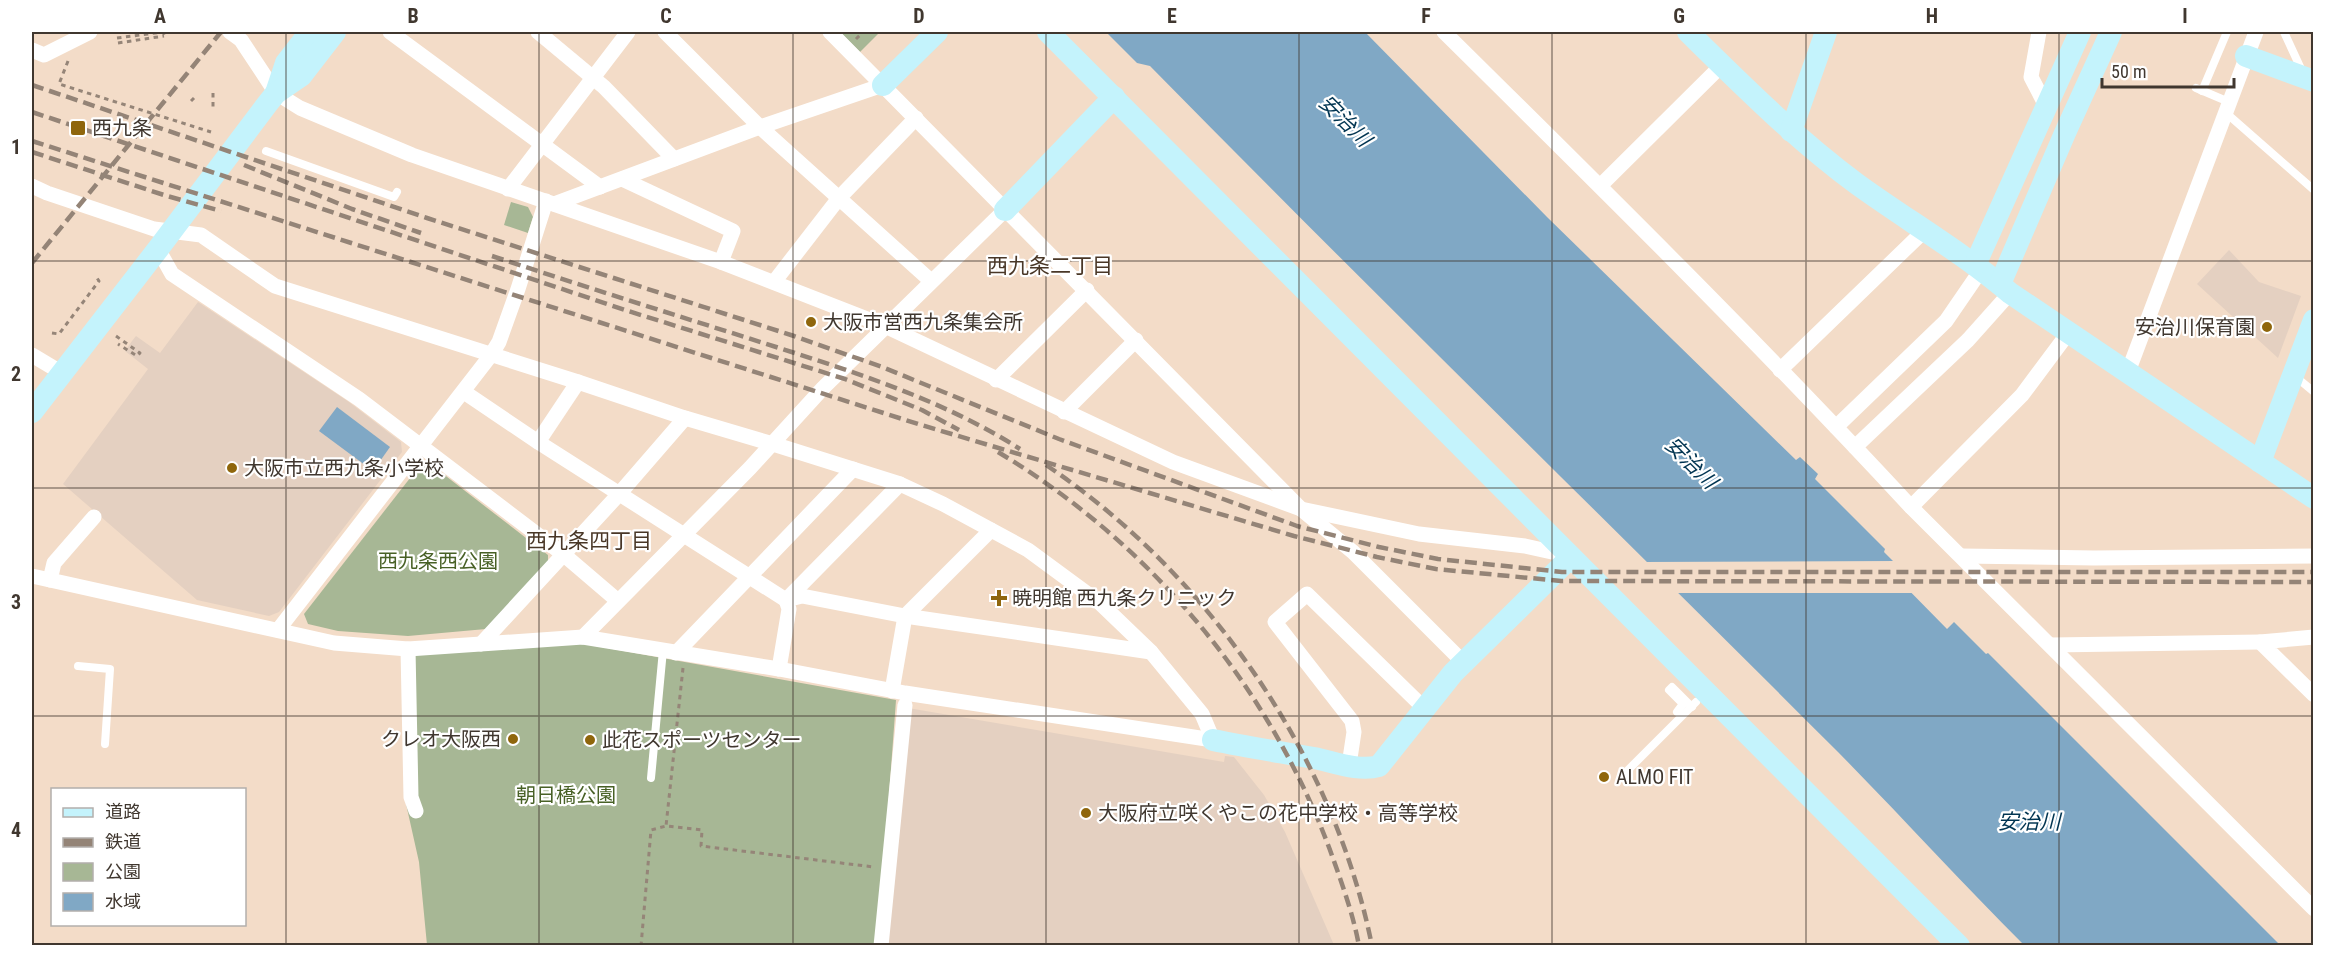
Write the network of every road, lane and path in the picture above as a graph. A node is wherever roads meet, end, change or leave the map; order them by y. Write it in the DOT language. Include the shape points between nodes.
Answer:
graph roads {
  1 [pos="90,32"];
  2 [pos="230,32"];
  3 [pos="310,32"];
  4 [pos="335,32"];
  5 [pos="390,32"];
  6 [pos="538,32"];
  7 [pos="628,32"];
  8 [pos="665,32"];
  9 [pos="830,32"];
  10 [pos="937,32"];
  11 [pos="1048,32"];
  12 [pos="1444,32"];
  13 [pos="1688,32"];
  14 [pos="1826,32"];
  15 [pos="2039,32"];
  16 [pos="2080,32"];
  17 [pos="2111,32"];
  18 [pos="2227,32"];
  19 [pos="2256,32"];
  20 [pos="2284,32"];
  21 [pos="165,37"];
  22 [pos="76,39"];
  23 [pos="118,41"];
  24 [pos="32,50"];
  25 [pos="2246,56"];
  26 [pos="1722,65"];
  27 [pos="593,77"];
  28 [pos="2310,79"];
  29 [pos="883,85"];
  30 [pos="213,93"];
  31 [pos="276,93"];
  32 [pos="1114,97"];
  33 [pos="2227,107"];
  34 [pos="213,110"];
  35 [pos="2042,114"];
  36 [pos="916,118"];
  37 [pos="760,127"];
  38 [pos="1791,131"];
  39 [pos="211,132"];
  40 [pos="2065,133"];
  41 [pos="542,143"];
  42 [pos="266,152"];
  43 [pos="674,159"];
  44 [pos="622,179"];
  45 [pos="32,186"];
  46 [pos="1600,186"];
  47 [pos="600,187"];
  48 [pos="508,189"];
  49 [pos="2313,190"];
  50 [pos="397,192"];
  51 [pos="839,198"];
  52 [pos="550,202"];
  53 [pos="1005,210"];
  54 [pos="1925,230"];
  55 [pos="164,241"];
  56 [pos="721,262"];
  57 [pos="1978,267"];
  58 [pos="98,280"];
  59 [pos="932,281"];
  60 [pos="774,282"];
  61 [pos="2005,289"];
  62 [pos="1087,290"];
  63 [pos="2313,320"];
  64 [pos="885,326"];
  65 [pos="2069,332"];
  66 [pos="52,333"];
  67 [pos="1136,340"];
  68 [pos="118,344"];
  69 [pos="128,345"];
  70 [pos="32,355"];
  71 [pos="490,355"];
  72 [pos="1780,370"];
  73 [pos="2128,372"];
  74 [pos="62,373"];
  75 [pos="2293,374"];
  76 [pos="996,380"];
  77 [pos="578,382"];
  78 [pos="464,392"];
  79 [pos="2313,392"];
  80 [pos="32,412"];
  81 [pos="1064,412"];
  82 [pos="685,418"];
  83 [pos="1836,427"];
  84 [pos="538,442"];
  85 [pos="773,444"];
  86 [pos="420,447"];
  87 [pos="1855,447"];
  88 [pos="2260,462"];
  89 [pos="853,469"];
  90 [pos="900,484"];
  91 [pos="620,493"];
  92 [pos="2313,498"];
  93 [pos="1911,507"];
  94 [pos="1302,510"];
  95 [pos="94,517"];
  96 [pos="991,530"];
  97 [pos="683,534"];
  98 [pos="563,554"];
  99 [pos="1962,556"];
  100 [pos="2313,556"];
  101 [pos="1571,557"];
  102 [pos="32,576"];
  103 [pos="749,576"];
  104 [pos="50,580"];
  105 [pos="786,600"];
  106 [pos="618,601"];
  107 [pos="905,616"];
  108 [pos="278,630"];
  109 [pos="583,637"];
  110 [pos="2313,637"];
  111 [pos="2260,642"];
  112 [pos="481,644"];
  113 [pos="2051,645"];
  114 [pos="408,649"];
  115 [pos="674,652"];
  116 [pos="1151,652"];
  117 [pos="1464,663"];
  118 [pos="78,666"];
  119 [pos="779,669"];
  120 [pos="892,691"];
  121 [pos="2313,694"];
  122 [pos="905,705"];
  123 [pos="1425,709"];
  124 [pos="1677,712"];
  125 [pos="1213,740"];
  126 [pos="105,744"];
  127 [pos="1349,765"];
  128 [pos="1622,776"];
  129 [pos="651,778"];
  130 [pos="416,811"];
  131 [pos="666,826"];
  132 [pos="877,867"];
  133 [pos="2313,909"];
  134 [pos="641,945"];
  135 [pos="881,945"];
  136 [pos="1959,945"];
  1 -- 22 [label="street"];
  2 -- 31 [label="street" via="241,40"];
  3 -- 31 [label="street" via="286,63"];
  4 -- 31 [label="street" via="302,76"];
  5 -- 41 [label="street"];
  6 -- 27 [label="street"];
  7 -- 27 [label="street"];
  8 -- 37 [label="street"];
  9 -- 29 [label="street"];
  10 -- 29 [label="street"];
  11 -- 32 [label="street"];
  12 -- 46 [label="street"];
  13 -- 26 [label="street"];
  14 -- 38 [label="street"];
  15 -- 35 [label="street" via="2031,77"];
  16 -- 35 [label="street"];
  17 -- 40 [label="street"];
  18 -- 33 [label="lane" via="2199,89"];
  19 -- 25 [label="street"];
  20 -- 28 [label="lane"];
  21 -- 23 [label="path"];
  22 -- 24 [label="street" via="44,55"];
  22 -- 39 [label="path" via="59,84"];
  25 -- 28 [label="street"];
  25 -- 33 [label="street"];
  26 -- 38 [label="street"];
  26 -- 46 [label="street"];
  27 -- 41 [label="street"];
  27 -- 43 [label="street"];
  29 -- 36 [label="street"];
  29 -- 37 [label="street"];
  30 -- 34 [label="path"];
  31 -- 48 [label="street" via="300,108 412,155"];
  31 -- 55 [label="street"];
  32 -- 53 [label="street"];
  32 -- 101 [label="street"];
  33 -- 49 [label="lane"];
  33 -- 73 [label="street"];
  35 -- 40 [label="street"];
  35 -- 57 [label="street"];
  36 -- 51 [label="street"];
  36 -- 53 [label="street"];
  37 -- 43 [label="street"];
  37 -- 51 [label="street"];
  38 -- 54 [label="street" via="1857,184"];
  40 -- 61 [label="street"];
  41 -- 47 [label="street"];
  41 -- 48 [label="street"];
  42 -- 50 [label="lane" via="394,197"];
  43 -- 44 [label="street"];
  44 -- 47 [label="street"];
  44 -- 56 [label="street" via="733,231"];
  45 -- 55 [label="street"];
  46 -- 72 [label="street"];
  47 -- 52 [label="street"];
  48 -- 52 [label="street"];
  51 -- 59 [label="street"];
  51 -- 60 [label="street"];
  52 -- 56 [label="street"];
  52 -- 71 [label="street" via="499,342"];
  53 -- 59 [label="street"];
  53 -- 62 [label="street"];
  54 -- 57 [label="street"];
  54 -- 72 [label="street"];
  55 -- 71 [label="street" via="201,235 274,286"];
  55 -- 74 [label="street"];
  55 -- 86 [label="street" via="172,274 358,399"];
  56 -- 60 [label="street"];
  57 -- 61 [label="street"];
  57 -- 83 [label="street" via="1946,321"];
  58 -- 66 [label="path" via="59,334"];
  59 -- 64 [label="street"];
  60 -- 64 [label="street"];
  61 -- 65 [label="street"];
  61 -- 87 [label="street" via="1968,340"];
  62 -- 67 [label="street"];
  62 -- 76 [label="street"];
  63 -- 75 [label="street"];
  64 -- 76 [label="street"];
  64 -- 85 [label="street" via="796,415"];
  65 -- 73 [label="street"];
  65 -- 93 [label="street" via="2022,395"];
  67 -- 81 [label="street"];
  67 -- 94 [label="street"];
  68 -- 69 [label="path" via="137,356 140,353"];
  70 -- 74 [label="street"];
  71 -- 77 [label="street"];
  71 -- 78 [label="street"];
  72 -- 83 [label="street"];
  73 -- 88 [label="street"];
  74 -- 80 [label="street"];
  75 -- 79 [label="lane"];
  75 -- 88 [label="street"];
  76 -- 81 [label="street"];
  77 -- 82 [label="street"];
  77 -- 84 [label="street"];
  78 -- 84 [label="street"];
  78 -- 86 [label="street"];
  81 -- 94 [label="street" via="1173,462"];
  82 -- 85 [label="street"];
  82 -- 91 [label="street"];
  83 -- 87 [label="street"];
  84 -- 91 [label="street"];
  85 -- 89 [label="street"];
  85 -- 97 [label="street"];
  86 -- 98 [label="street"];
  86 -- 108 [label="street"];
  87 -- 93 [label="street"];
  88 -- 92 [label="street"];
  89 -- 90 [label="street"];
  89 -- 103 [label="street"];
  90 -- 96 [label="street"];
  90 -- 105 [label="street"];
  91 -- 97 [label="street"];
  91 -- 98 [label="street"];
  93 -- 99 [label="street"];
  94 -- 101 [label="street" via="1419,534 1525,546"];
  94 -- 117 [label="street" via="1353,552"];
  95 -- 104 [label="street" via="54,563"];
  96 -- 107 [label="street"];
  96 -- 116 [label="street" via="1028,550 1100,603"];
  97 -- 103 [label="street"];
  97 -- 106 [label="street"];
  98 -- 106 [label="street"];
  98 -- 112 [label="street"];
  99 -- 100 [label="street"];
  99 -- 113 [label="street"];
  101 -- 117 [label="street"];
  101 -- 136 [label="street"];
  102 -- 104 [label="street"];
  103 -- 105 [label="street"];
  103 -- 115 [label="street"];
  104 -- 108 [label="street"];
  105 -- 107 [label="street" via="802,596"];
  105 -- 119 [label="street" via="789,609"];
  106 -- 109 [label="street"];
  107 -- 116 [label="street"];
  107 -- 120 [label="street"];
  108 -- 114 [label="street" via="334,643"];
  109 -- 112 [label="street"];
  109 -- 115 [label="street"];
  110 -- 111 [label="street"];
  111 -- 113 [label="street"];
  111 -- 121 [label="street"];
  112 -- 114 [label="street"];
  113 -- 133 [label="street"];
  114 -- 130 [label="street" via="411,797"];
  115 -- 119 [label="street"];
  115 -- 129 [label="lane"];
  115 -- 131 [label="path"];
  116 -- 125 [label="street" via="1202,714"];
  117 -- 123 [label="street"];
  118 -- 126 [label="lane" via="110,669"];
  119 -- 120 [label="street"];
  120 -- 125 [label="street"];
  122 -- 135 [label="street"];
  123 -- 127 [label="street" via="1379,766"];
  123 -- 127 [label="street" via="1307,594 1275,622 1352,721"];
  124 -- 128 [label="lane" via="1683,704 1669,690 1672,687 1694,704"];
  125 -- 127 [label="street"];
  131 -- 132 [label="path" via="702,830 701,846"];
  131 -- 134 [label="path" via="651,830"];
}
